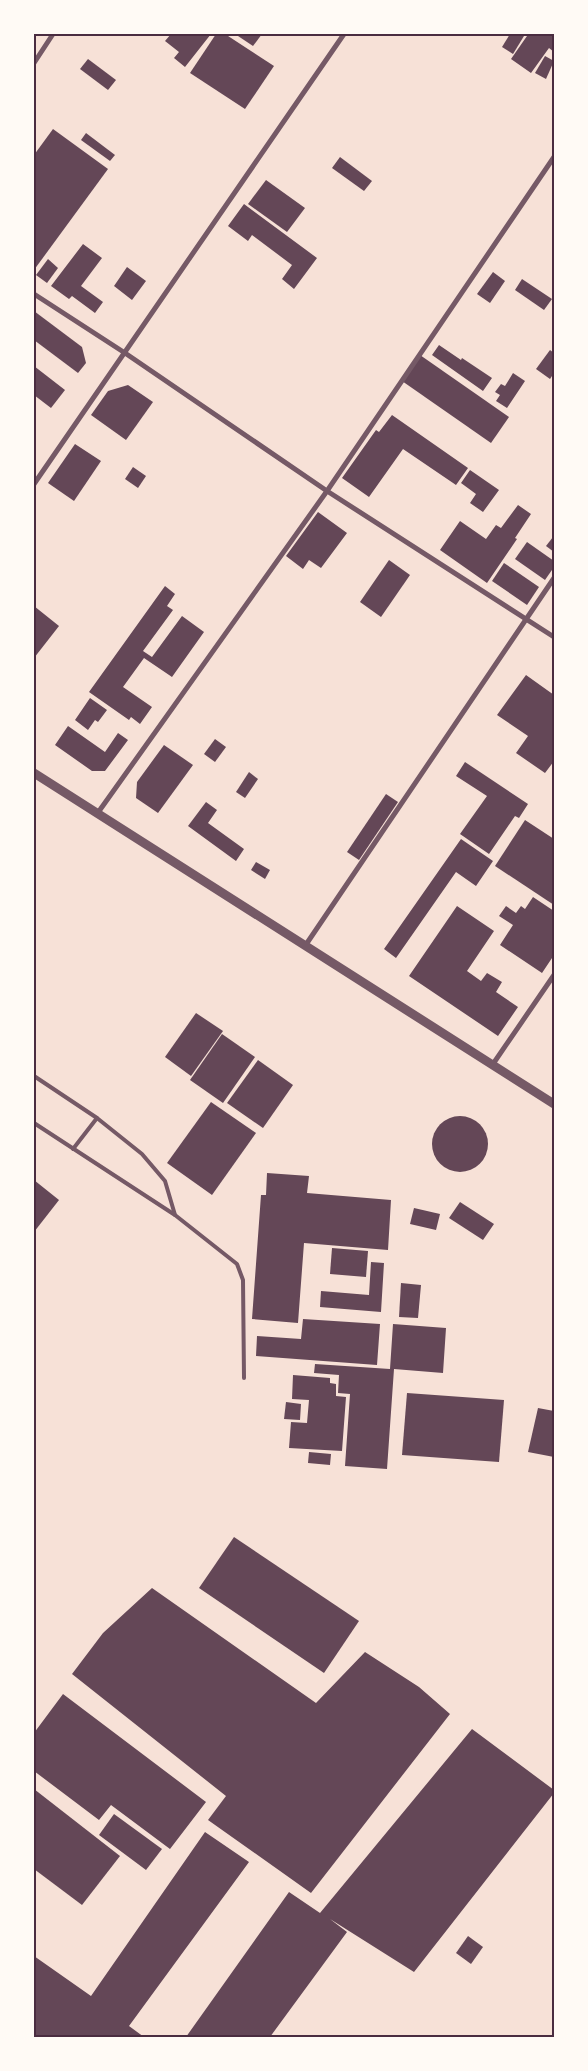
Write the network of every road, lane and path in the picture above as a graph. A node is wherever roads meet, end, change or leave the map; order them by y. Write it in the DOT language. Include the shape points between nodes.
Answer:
graph roads {
  1 [pos="53,34"];
  2 [pos="344,34"];
  3 [pos="34,63"];
  4 [pos="554,157"];
  5 [pos="34,294"];
  6 [pos="125,353"];
  7 [pos="34,484"];
  8 [pos="327,491"];
  9 [pos="554,578"];
  10 [pos="527,618"];
  11 [pos="554,637"];
  12 [pos="34,773"];
  13 [pos="97,814"];
  14 [pos="305,946"];
  15 [pos="554,975"];
  16 [pos="494,1064"];
  17 [pos="34,1076"];
  18 [pos="554,1104"];
  19 [pos="97,1118"];
  20 [pos="34,1124"];
  21 [pos="72,1149"];
  22 [pos="175,1215"];
  23 [pos="244,1378"];
  1 -- 3 [label="street"];
  2 -- 6 [label="street"];
  4 -- 8 [label="street"];
  5 -- 6 [label="street"];
  6 -- 7 [label="street"];
  6 -- 8 [label="street"];
  8 -- 10 [label="street"];
  8 -- 13 [label="street"];
  9 -- 10 [label="street"];
  10 -- 11 [label="street"];
  10 -- 14 [label="street"];
  12 -- 13 [label="street"];
  13 -- 14 [label="street"];
  14 -- 16 [label="street"];
  15 -- 16 [label="street"];
  16 -- 18 [label="street"];
  17 -- 19 [label="lane"];
  19 -- 21 [label="lane"];
  19 -- 22 [label="lane" via="142,1154 165,1181"];
  20 -- 21 [label="lane"];
  21 -- 22 [label="lane"];
  22 -- 23 [label="lane" via="237,1264 242,1280"];
}
